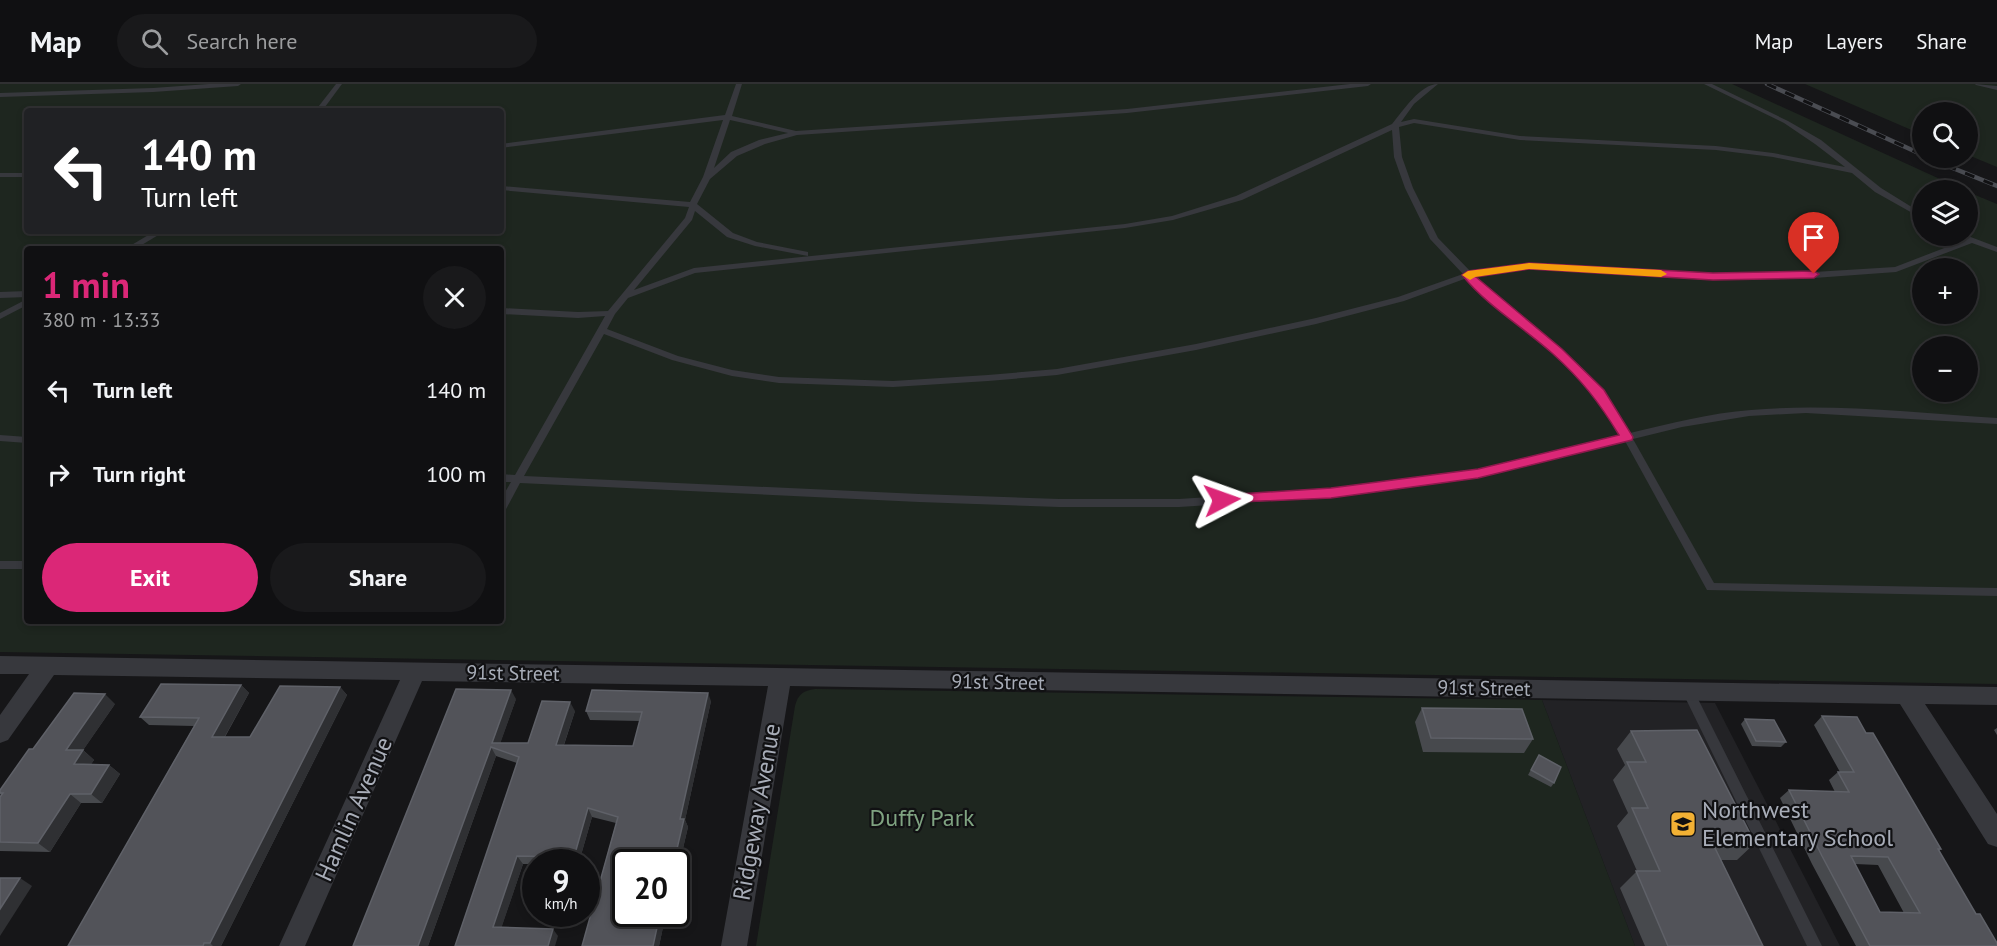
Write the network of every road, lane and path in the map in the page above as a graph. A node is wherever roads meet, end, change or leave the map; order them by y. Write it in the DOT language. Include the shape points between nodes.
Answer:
graph roads {
  1 [pos="238,84"];
  2 [pos="339,84"];
  3 [pos="739,84"];
  4 [pos="1368,84"];
  5 [pos="1435,84"];
  6 [pos="1707,84"];
  7 [pos="1978,84"];
  8 [pos="1997,88"];
  9 [pos="0,95"];
  10 [pos="320,108"];
  11 [pos="727,117"];
  12 [pos="1395,126"];
  13 [pos="796,133"];
  14 [pos="504,146"];
  15 [pos="1853,171"];
  16 [pos="0,175"];
  17 [pos="24,175"];
  18 [pos="707,177"];
  19 [pos="504,188"];
  20 [pos="693,205"];
  21 [pos="1912,210"];
  22 [pos="156,234"];
  23 [pos="1978,242"];
  24 [pos="134,246"];
  25 [pos="1956,246"];
  26 [pos="1997,250"];
  27 [pos="816,257"];
  28 [pos="1468,275"];
  29 [pos="24,294"];
  30 [pos="0,295"];
  31 [pos="626,296"];
  32 [pos="24,304"];
  33 [pos="504,311"];
  34 [pos="611,313"];
  35 [pos="0,316"];
  36 [pos="602,330"];
  37 [pos="1997,421"];
  38 [pos="1627,437"];
  39 [pos="0,438"];
  40 [pos="24,440"];
  41 [pos="504,478"];
  42 [pos="517,480"];
  43 [pos="504,503"];
  44 [pos="0,565"];
  45 [pos="24,565"];
  46 [pos="1997,592"];
  47 [pos="0,665"];
  48 [pos="48,666"];
  49 [pos="415,671"];
  50 [pos="780,679"];
  51 [pos="1688,691"];
  52 [pos="1906,694"];
  53 [pos="1997,696"];
  54 [pos="0,733"];
  55 [pos="1997,836"];
  56 [pos="292,946"];
  57 [pos="734,946"];
  58 [pos="1815,946"];
  1 -- 9 [label="lane"];
  2 -- 10 [label="lane"];
  3 -- 11 [label="lane"];
  4 -- 13 [label="lane" via="1127,111"];
  5 -- 12 [label="lane" via="1412,103"];
  6 -- 15 [label="lane" via="1786,122"];
  7 -- 8 [label="lane"];
  11 -- 13 [label="lane"];
  11 -- 14 [label="lane"];
  11 -- 18 [label="lane"];
  12 -- 15 [label="lane" via="1414,121 1520,138 1716,148"];
  12 -- 27 [label="lane" via="1239,198 1173,218"];
  12 -- 28 [label="lane" via="1398,157 1424,219 1434,239"];
  13 -- 18 [label="lane" via="734,154"];
  15 -- 21 [label="lane"];
  16 -- 17 [label="lane"];
  18 -- 20 [label="lane"];
  19 -- 20 [label="lane"];
  20 -- 27 [label="lane" via="730,235"];
  20 -- 31 [label="lane" via="689,218"];
  22 -- 24 [label="lane"];
  23 -- 26 [label="lane"];
  25 -- 28 [label="lane" via="1896,269 1825,274 1713,277 1529,266"];
  27 -- 31 [label="lane" via="694,271"];
  28 -- 36 [label="lane" via="1401,299 1316,321 1057,372 988,378 893,384 779,380 675,358"];
  28 -- 38 [label="lane" via="1558,351 1599,393"];
  29 -- 30 [label="lane"];
  31 -- 34 [label="lane"];
  32 -- 35 [label="lane"];
  33 -- 34 [label="lane"];
  34 -- 36 [label="lane"];
  36 -- 42 [label="lane"];
  37 -- 38 [label="lane" via="1806,410 1749,412"];
  38 -- 42 [label="lane" via="1478,474 1331,493 1179,502 930,498"];
  38 -- 46 [label="lane" via="1711,587"];
  39 -- 40 [label="lane"];
  41 -- 42 [label="lane"];
  42 -- 43 [label="lane"];
  44 -- 45 [label="lane"];
  47 -- 48 [label="street, 91st Street"];
  48 -- 49 [label="street, 91st Street"];
  48 -- 54 [label="street"];
  49 -- 50 [label="street, 91st Street"];
  49 -- 56 [label="street, Hamlin Avenue"];
  50 -- 51 [label="street, 91st Street"];
  50 -- 57 [label="street, Ridgeway Avenue"];
  51 -- 52 [label="street, 91st Street"];
  51 -- 58 [label="lane"];
  52 -- 53 [label="street, 91st Street"];
  52 -- 55 [label="street"];
}
